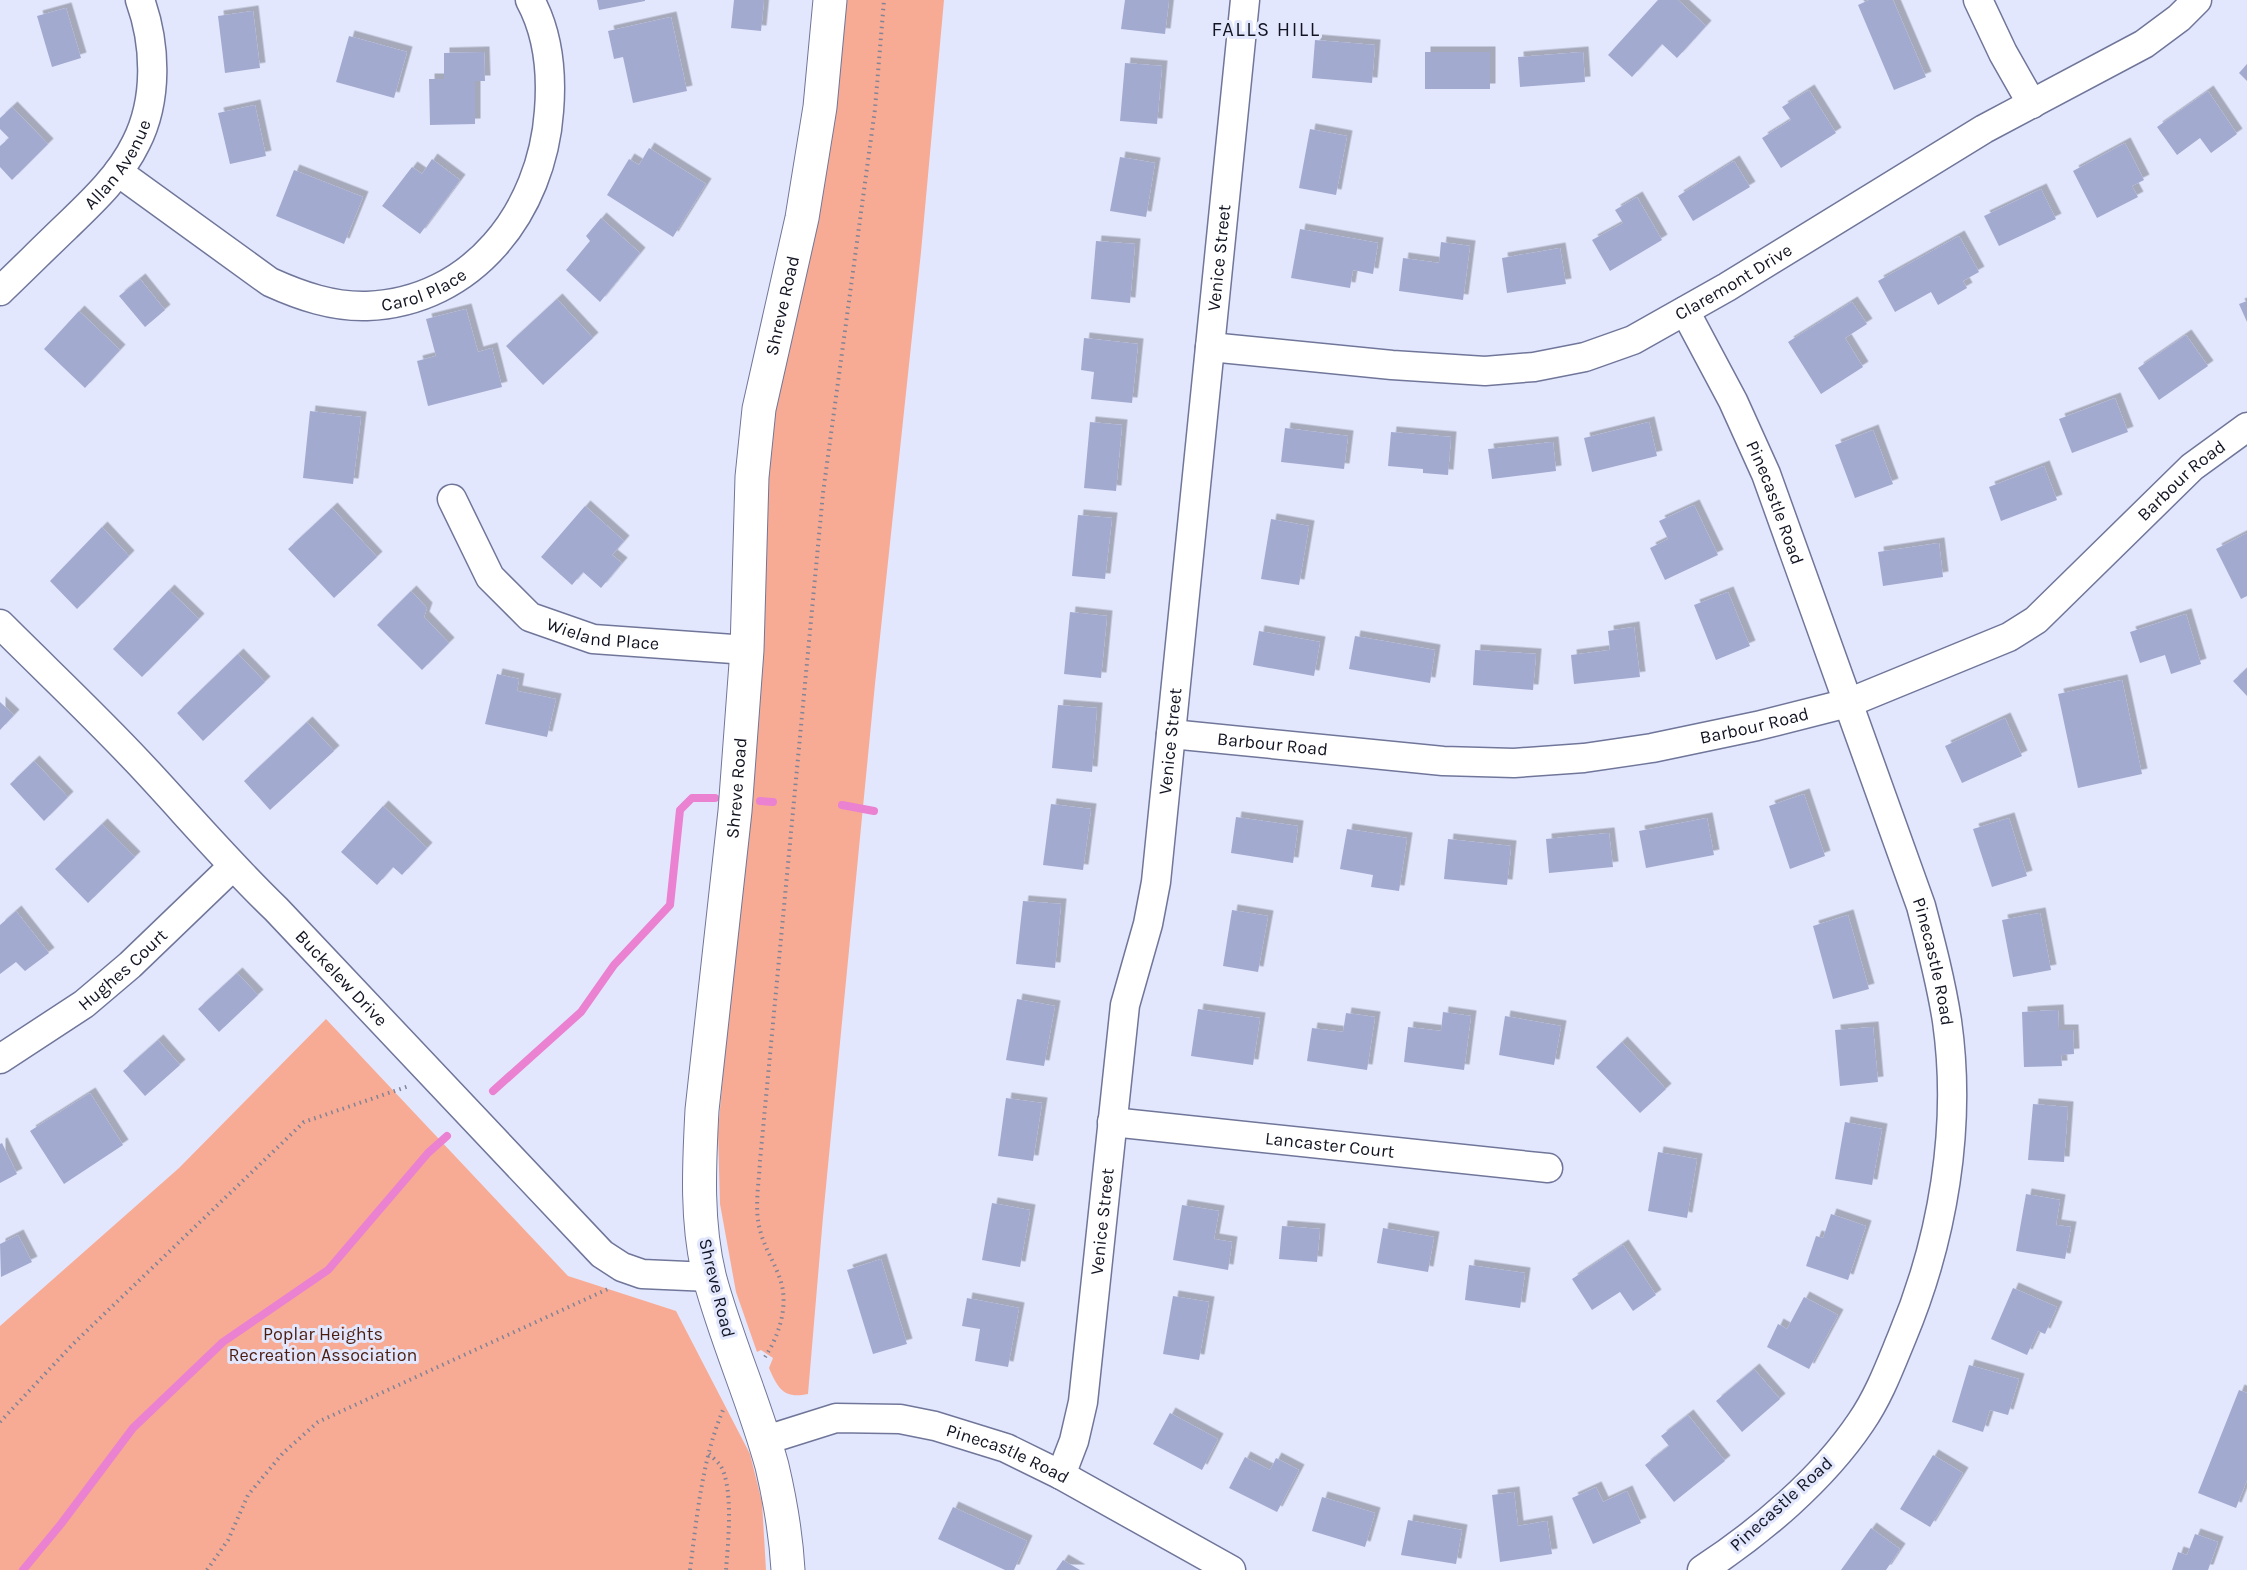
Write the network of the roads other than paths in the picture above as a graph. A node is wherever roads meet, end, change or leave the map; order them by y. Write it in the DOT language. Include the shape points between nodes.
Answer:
graph roads {
  1 [pos="140,0"];
  2 [pos="530,0"];
  3 [pos="830,0"];
  4 [pos="1245,0"];
  5 [pos="1978,0"];
  6 [pos="2197,0"];
  7 [pos="2032,104"];
  8 [pos="118,172"];
  9 [pos="0,291"];
  10 [pos="1685,311"];
  11 [pos="1210,347"];
  12 [pos="2247,427"];
  13 [pos="452,499"];
  14 [pos="0,624"];
  15 [pos="747,650"];
  16 [pos="1848,703"];
  17 [pos="1171,734"];
  18 [pos="232,867"];
  19 [pos="0,1059"];
  20 [pos="1112,1122"];
  21 [pos="1548,1168"];
  22 [pos="710,1277"];
  23 [pos="763,1440"];
  24 [pos="1061,1475"];
  25 [pos="1733,1562"];
  26 [pos="788,1570"];
  27 [pos="1231,1570"];
  28 [pos="1702,1570"];
  1 -- 8 [label="street, Allan Avenue" via="152,56 151,92 136,143"];
  2 -- 8 [label="street, Carol Place" via="547,51 551,92 548,130 538,170 517,217 495,246 466,272 436,290 405,301 367,306 333,304 298,295 270,282"];
  3 -- 15 [label="main road, Shreve Road" via="820,107 802,218 759,409 752,477"];
  4 -- 11 [label="street, Venice Street"];
  5 -- 7 [label="street"];
  6 -- 7 [label="street, Claremont Drive" via="2144,44"];
  7 -- 10 [label="street, Claremont Drive" via="1984,129"];
  8 -- 9 [label="street, Allan Avenue"];
  10 -- 11 [label="street, Claremont Drive" via="1633,340 1586,357 1485,372"];
  10 -- 16 [label="street, Pinecastle Road" via="1766,474"];
  11 -- 17 [label="street, Venice Street"];
  12 -- 16 [label="street, Barbour Road" via="2192,467 2036,620 2009,637"];
  13 -- 15 [label="street, Wieland Place" via="490,578 530,617 593,639"];
  14 -- 18 [label="street, Buckelew Drive" via="116,739"];
  15 -- 22 [label="main road, Shreve Road" via="735,811 702,1110 701,1225"];
  16 -- 17 [label="street, Barbour Road" via="1652,748 1514,763 1443,761"];
  16 -- 25 [label="street, Pinecastle Road" via="1921,906 1937,964 1952,1084 1945,1182 1933,1245 1916,1303 1881,1389 1837,1454"];
  17 -- 20 [label="street, Venice Street" via="1156,882 1125,1005"];
  18 -- 19 [label="street, Hughes Court" via="84,1004"];
  18 -- 22 [label="street, Buckelew Drive" via="602,1254 622,1268 642,1274"];
  20 -- 21 [label="street, Lancaster Court"];
  20 -- 24 [label="street, Venice Street" via="1083,1402"];
  22 -- 23 [label="main road, Shreve Road"];
  23 -- 24 [label="street, Pinecastle Road" via="836,1418 900,1419 1006,1448"];
  23 -- 26 [label="main road, Shreve Road" via="782,1511"];
  24 -- 27 [label="street, Pinecastle Road"];
  25 -- 28 [label="street, Pinecastle Road"];
}
